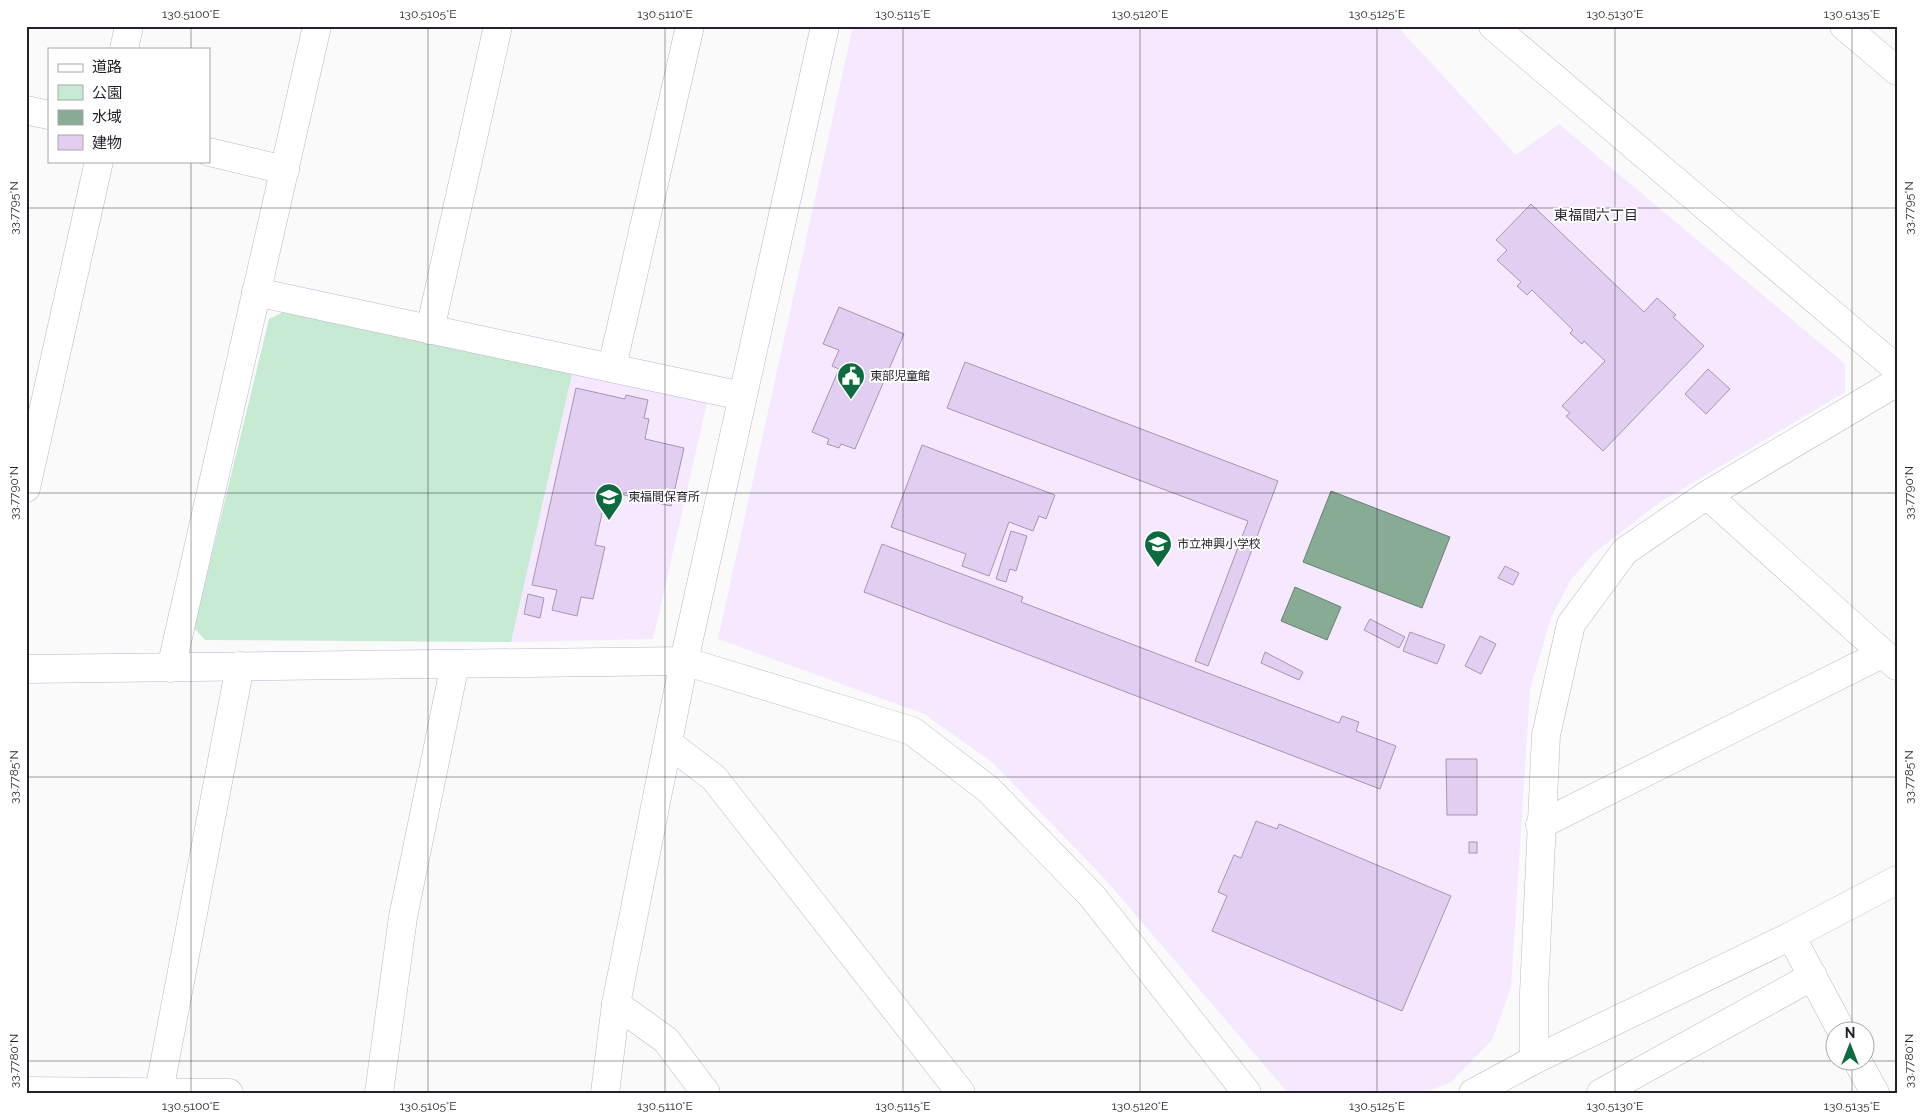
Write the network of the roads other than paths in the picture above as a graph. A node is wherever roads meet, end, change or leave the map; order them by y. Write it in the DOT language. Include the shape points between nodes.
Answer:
graph roads {
  1 [pos="129,26"];
  2 [pos="317,26"];
  3 [pos="498,26"];
  4 [pos="690,26"];
  5 [pos="825,26"];
  6 [pos="1492,26"];
  7 [pos="1844,26"];
  8 [pos="124,48"];
  9 [pos="1897,71"];
  10 [pos="26,110"];
  11 [pos="48,115"];
  12 [pos="210,152"];
  13 [pos="99,162"];
  14 [pos="285,170"];
  15 [pos="256,292"];
  16 [pos="430,330"];
  17 [pos="612,368"];
  18 [pos="1897,369"];
  19 [pos="1897,382"];
  20 [pos="742,396"];
  21 [pos="26,488"];
  22 [pos="1707,495"];
  23 [pos="1889,660"];
  24 [pos="684,661"];
  25 [pos="455,664"];
  26 [pos="240,666"];
  27 [pos="171,668"];
  28 [pos="26,669"];
  29 [pos="668,743"];
  30 [pos="1540,825"];
  31 [pos="1897,880"];
  32 [pos="1791,936"];
  33 [pos="1813,976"];
  34 [pos="616,1004"];
  35 [pos="1837,1022"];
  36 [pos="1534,1060"];
  37 [pos="1863,1072"];
  38 [pos="26,1091"];
  39 [pos="160,1092"];
  40 [pos="229,1093"];
  41 [pos="379,1093"];
  42 [pos="605,1093"];
  43 [pos="706,1093"];
  44 [pos="961,1093"];
  45 [pos="1246,1093"];
  46 [pos="1473,1093"];
  47 [pos="1601,1093"];
  48 [pos="1875,1093"];
  1 -- 8 [label="street"];
  2 -- 14 [label="street"];
  3 -- 16 [label="street"];
  4 -- 17 [label="street"];
  5 -- 20 [label="street"];
  6 -- 18 [label="street"];
  7 -- 9 [label="street"];
  10 -- 11 [label="street"];
  12 -- 14 [label="street"];
  13 -- 21 [label="street"];
  14 -- 15 [label="street"];
  15 -- 16 [label="street"];
  15 -- 27 [label="street"];
  16 -- 17 [label="street"];
  17 -- 20 [label="street"];
  19 -- 22 [label="street"];
  20 -- 24 [label="street"];
  22 -- 23 [label="street"];
  22 -- 30 [label="street" via="1625,550 1571,624 1546,735"];
  23 -- 30 [label="street"];
  24 -- 25 [label="street"];
  24 -- 29 [label="street"];
  24 -- 45 [label="street" via="912,731 988,789 1092,896"];
  25 -- 26 [label="street"];
  25 -- 41 [label="street" via="402,917"];
  26 -- 27 [label="street"];
  26 -- 39 [label="street"];
  27 -- 28 [label="street"];
  29 -- 34 [label="street"];
  29 -- 44 [label="street" via="714,778"];
  30 -- 36 [label="street"];
  31 -- 32 [label="street"];
  32 -- 33 [label="street"];
  32 -- 36 [label="street"];
  33 -- 35 [label="street"];
  33 -- 47 [label="street"];
  34 -- 42 [label="street"];
  34 -- 43 [label="street" via="666,1040"];
  36 -- 46 [label="street"];
  37 -- 48 [label="street"];
  38 -- 39 [label="street"];
  39 -- 40 [label="street"];
}
